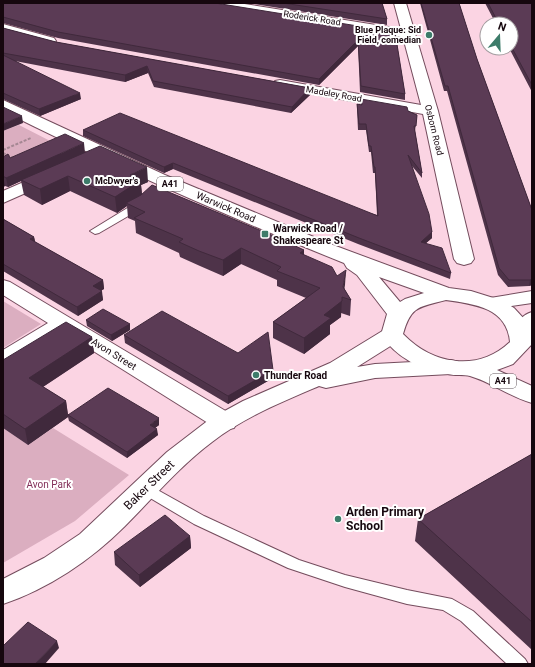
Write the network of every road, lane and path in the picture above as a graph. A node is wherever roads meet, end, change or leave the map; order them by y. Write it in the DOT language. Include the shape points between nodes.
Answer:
graph roads {
  1 [pos="215,3"];
  2 [pos="400,3"];
  3 [pos="3,28"];
  4 [pos="408,34"];
  5 [pos="64,44"];
  6 [pos="269,82"];
  7 [pos="3,105"];
  8 [pos="430,111"];
  9 [pos="52,130"];
  10 [pos="3,150"];
  11 [pos="3,153"];
  12 [pos="99,153"];
  13 [pos="10,163"];
  14 [pos="169,183"];
  15 [pos="3,198"];
  16 [pos="95,231"];
  17 [pos="341,256"];
  18 [pos="464,259"];
  19 [pos="3,286"];
  20 [pos="446,294"];
  21 [pos="532,297"];
  22 [pos="491,303"];
  23 [pos="63,323"];
  24 [pos="395,324"];
  25 [pos="527,337"];
  26 [pos="3,360"];
  27 [pos="451,367"];
  28 [pos="474,369"];
  29 [pos="301,385"];
  30 [pos="532,395"];
  31 [pos="225,422"];
  32 [pos="145,488"];
  33 [pos="3,592"];
  34 [pos="519,664"];
  1 -- 4 [label="main road, Roderick Road"];
  2 -- 4 [label="main road, Osborn Road"];
  3 -- 5 [label="main road"];
  4 -- 8 [label="main road, Osborn Road"];
  6 -- 8 [label="main road, Madeley Road"];
  7 -- 9 [label="main road, Warwick Road / A41"];
  8 -- 18 [label="main road, Osborn Road" via="447,220"];
  9 -- 10 [label="path"];
  9 -- 12 [label="main road, Warwick Road / A41"];
  11 -- 13 [label="path" via="16,160"];
  12 -- 14 [label="main road, Warwick Road / A41"];
  12 -- 15 [label="main road"];
  14 -- 16 [label="lane" via="153,192 138,206"];
  14 -- 17 [label="main road, Warwick Road / A41"];
  17 -- 20 [label="main road, Warwick Road / A41"];
  17 -- 24 [label="main road, Warwick Road / A41" via="364,271"];
  19 -- 23 [label="main road, Avon Street"];
  20 -- 22 [label="main road" via="473,297"];
  20 -- 24 [label="main road, Baker Street" via="412,303"];
  21 -- 22 [label="main road"];
  22 -- 25 [label="main road" via="515,320"];
  23 -- 26 [label="main road"];
  23 -- 31 [label="main road, Avon Street"];
  24 -- 27 [label="main road, Warwick Road" via="407,351 428,362"];
  24 -- 29 [label="main road, Baker Street" via="339,367"];
  25 -- 28 [label="main road" via="508,356 494,364"];
  27 -- 28 [label="main road"];
  27 -- 29 [label="main road, Baker Street" via="375,372"];
  28 -- 30 [label="main road, A41"];
  29 -- 31 [label="main road, Baker Street"];
  31 -- 32 [label="main road, Baker Street" via="178,456"];
  32 -- 33 [label="main road, Baker Street" via="101,533 34,577"];
  32 -- 34 [label="lane" via="199,520 294,564 345,581 446,604 467,616"];
}
